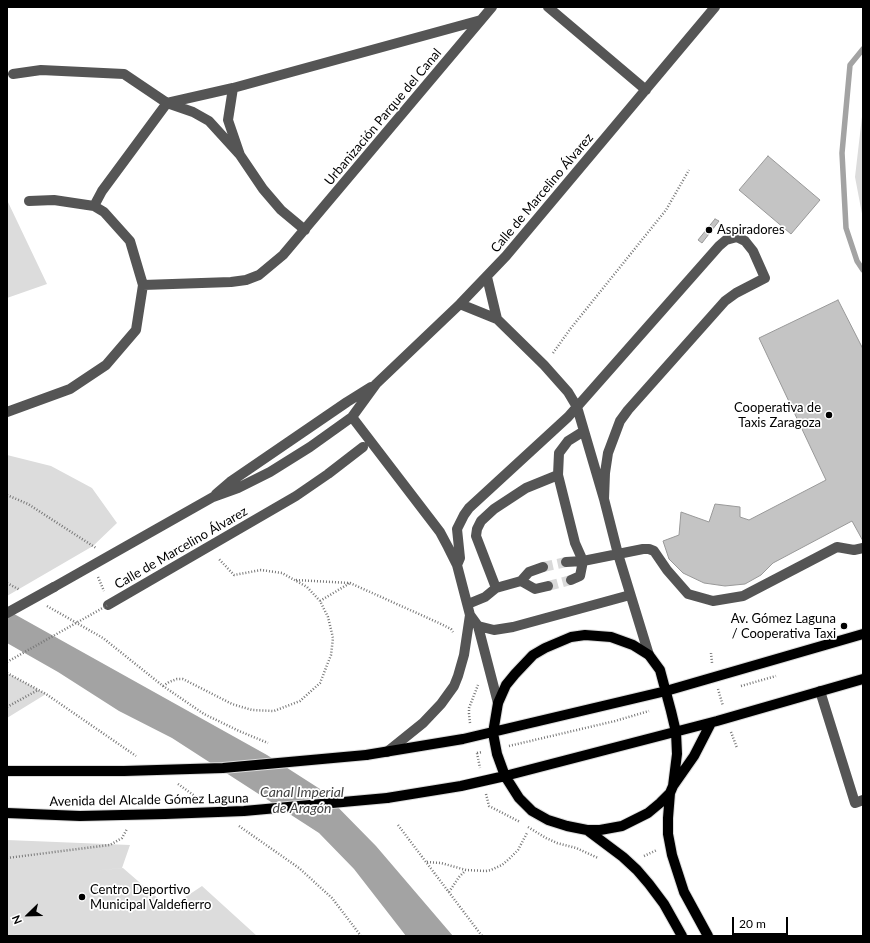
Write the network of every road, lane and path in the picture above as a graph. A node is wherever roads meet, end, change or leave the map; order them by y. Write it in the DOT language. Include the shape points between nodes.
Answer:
graph roads {
  1 [pos="492,7"];
  2 [pos="548,7"];
  3 [pos="716,7"];
  4 [pos="481,20"];
  5 [pos="13,74"];
  6 [pos="233,88"];
  7 [pos="646,90"];
  8 [pos="167,103"];
  9 [pos="240,155"];
  10 [pos="689,170"];
  11 [pos="29,202"];
  12 [pos="94,206"];
  13 [pos="305,230"];
  14 [pos="487,277"];
  15 [pos="143,285"];
  16 [pos="460,304"];
  17 [pos="497,319"];
  18 [pos="544,365"];
  19 [pos="376,384"];
  20 [pos="577,407"];
  21 [pos="7,412"];
  22 [pos="352,417"];
  23 [pos="584,431"];
  24 [pos="552,433"];
  25 [pos="363,447"];
  26 [pos="560,450"];
  27 [pos="558,475"];
  28 [pos="7,495"];
  29 [pos="213,497"];
  30 [pos="604,498"];
  31 [pos="209,547"];
  32 [pos="97,548"];
  33 [pos="863,548"];
  34 [pos="618,554"];
  35 [pos="583,561"];
  36 [pos="566,562"];
  37 [pos="457,565"];
  38 [pos="542,567"];
  39 [pos="294,580"];
  40 [pos="571,580"];
  41 [pos="521,581"];
  42 [pos="7,583"];
  43 [pos="350,583"];
  44 [pos="548,586"];
  45 [pos="496,588"];
  46 [pos="24,593"];
  47 [pos="630,595"];
  48 [pos="320,601"];
  49 [pos="44,604"];
  50 [pos="468,604"];
  51 [pos="108,605"];
  52 [pos="7,614"];
  53 [pos="470,615"];
  54 [pos="478,626"];
  55 [pos="454,633"];
  56 [pos="863,634"];
  57 [pos="710,653"];
  58 [pos="649,655"];
  59 [pos="7,662"];
  60 [pos="7,673"];
  61 [pos="715,677"];
  62 [pos="863,679"];
  63 [pos="163,686"];
  64 [pos="666,691"];
  65 [pos="820,691"];
  66 [pos="498,703"];
  67 [pos="7,707"];
  68 [pos="726,719"];
  69 [pos="711,723"];
  70 [pos="676,732"];
  71 [pos="493,733"];
  72 [pos="268,743"];
  73 [pos="737,748"];
  74 [pos="386,752"];
  75 [pos="7,770"];
  76 [pos="505,776"];
  77 [pos="672,790"];
  78 [pos="863,800"];
  79 [pos="7,813"];
  80 [pos="134,814"];
  81 [pos="398,825"];
  82 [pos="587,830"];
  83 [pos="527,833"];
  84 [pos="7,858"];
  85 [pos="426,862"];
  86 [pos="466,870"];
  87 [pos="449,892"];
  88 [pos="482,936"];
  89 [pos="682,936"];
  90 [pos="708,936"];
  1 -- 4 [label="street, Urbanización Parque del Canal"];
  2 -- 7 [label="street"];
  3 -- 7 [label="street, Calle de Marcelino Álvarez"];
  4 -- 6 [label="street, Urbanización Parque del Canal"];
  4 -- 13 [label="street, Urbanización Parque del Canal"];
  5 -- 8 [label="street" via="42,70 124,74"];
  6 -- 8 [label="street, Urbanización Parque del Canal"];
  6 -- 9 [label="street" via="228,120"];
  7 -- 14 [label="street, Calle de Marcelino Álvarez"];
  8 -- 9 [label="street" via="192,112 209,122"];
  8 -- 12 [label="street" via="102,191"];
  9 -- 13 [label="street" via="281,210"];
  10 -- 18 [label="path" via="666,210"];
  11 -- 12 [label="street" via="54,200"];
  12 -- 15 [label="street" via="104,212 130,240"];
  13 -- 15 [label="street, Urbanización Parque del Canal" via="283,255 259,275 246,280"];
  14 -- 16 [label="street, Calle de Marcelino Álvarez"];
  14 -- 17 [label="street"];
  15 -- 21 [label="street" via="136,330 106,365 70,389"];
  16 -- 17 [label="street"];
  16 -- 19 [label="street, Calle de Marcelino Álvarez"];
  17 -- 18 [label="street"];
  18 -- 20 [label="street" via="568,392"];
  19 -- 22 [label="street, Calle de Marcelino Álvarez"];
  19 -- 29 [label="street, Calle de Marcelino Álvarez" via="230,482"];
  20 -- 23 [label="street"];
  20 -- 24 [label="street"];
  20 -- 30 [label="street" via="719,246 726,240 737,237 745,241 753,251 765,278 748,285 725,301 628,410 620,422 608,453"];
  22 -- 29 [label="street, Calle de Marcelino Álvarez" via="270,472"];
  22 -- 37 [label="street" via="440,532"];
  23 -- 26 [label="street" via="568,441"];
  23 -- 30 [label="street"];
  24 -- 26 [label="street"];
  24 -- 37 [label="street" via="464,515 457,528 460,558"];
  25 -- 31 [label="street, Calle de Marcelino Álvarez" via="296,496"];
  26 -- 27 [label="street"];
  27 -- 35 [label="street" via="575,543"];
  27 -- 45 [label="street" via="526,488 481,521 476,536"];
  28 -- 32 [label="path" via="28,504"];
  29 -- 52 [label="street, Calle de Marcelino Álvarez, bridge"];
  30 -- 34 [label="street"];
  31 -- 39 [label="path" via="234,575 261,570 282,573"];
  31 -- 51 [label="street, Calle de Marcelino Álvarez"];
  33 -- 34 [label="street" via="854,550 837,547 743,596 713,601 688,594 654,551 643,549"];
  34 -- 35 [label="street"];
  34 -- 47 [label="street"];
  35 -- 36 [label="street"];
  35 -- 40 [label="street" via="580,576"];
  37 -- 50 [label="street"];
  38 -- 41 [label="street" via="529,572"];
  39 -- 43 [label="path"];
  39 -- 48 [label="path" via="307,586"];
  41 -- 44 [label="street" via="535,589"];
  41 -- 45 [label="street"];
  42 -- 46 [label="path"];
  43 -- 48 [label="path"];
  43 -- 55 [label="path" via="451,629"];
  45 -- 50 [label="street" via="485,597"];
  47 -- 54 [label="street" via="513,627 494,630"];
  47 -- 58 [label="street"];
  48 -- 63 [label="path" via="328,617 332,638 331,655 320,683 300,701 274,711 252,710 232,704 184,679 177,679"];
  49 -- 63 [label="path" via="103,638"];
  50 -- 53 [label="street"];
  51 -- 59 [label="path, Calle de Marcelino Álvarez, bridge"];
  53 -- 54 [label="street"];
  53 -- 74 [label="street" via="464,655 454,686 423,723"];
  54 -- 66 [label="street"];
  56 -- 61 [label="main road"];
  57 -- 61 [label="path"];
  58 -- 64 [label="main road" via="660,670"];
  58 -- 66 [label="main road" via="633,645 611,637 570,637 545,648 523,664 506,685"];
  60 -- 67 [label="path" via="39,690"];
  61 -- 64 [label="main road"];
  61 -- 68 [label="path"];
  62 -- 65 [label="main road, Avenida del Alcalde Gómez Laguna"];
  63 -- 72 [label="path" via="204,714"];
  64 -- 70 [label="main road"];
  64 -- 71 [label="main road"];
  65 -- 68 [label="main road, Avenida del Alcalde Gómez Laguna"];
  65 -- 78 [label="street" via="855,803"];
  66 -- 71 [label="main road"];
  68 -- 69 [label="main road, Avenida del Alcalde Gómez Laguna"];
  68 -- 73 [label="path"];
  69 -- 70 [label="main road, Avenida del Alcalde Gómez Laguna"];
  69 -- 77 [label="main road"];
  70 -- 76 [label="main road, Avenida del Alcalde Gómez Laguna"];
  70 -- 77 [label="main road" via="677,754"];
  71 -- 74 [label="main road"];
  71 -- 76 [label="main road"];
  74 -- 75 [label="main road, bridge" via="223,768 124,771"];
  76 -- 80 [label="main road, Avenida del Alcalde Gómez Laguna, bridge" via="387,798 244,811"];
  76 -- 82 [label="main road" via="519,798 532,811 548,820"];
  77 -- 82 [label="main road" via="648,812 622,826"];
  77 -- 90 [label="main road" via="668,834 672,855 684,892"];
  79 -- 80 [label="main road, Avenida del Alcalde Gómez Laguna" via="80,816"];
  80 -- 84 [label="path" via="122,838 110,845"];
  81 -- 85 [label="path"];
  82 -- 89 [label="main road" via="637,870 664,904"];
  83 -- 86 [label="path" via="518,850 502,865 486,871"];
  85 -- 86 [label="path"];
  85 -- 87 [label="path"];
  86 -- 87 [label="path"];
  87 -- 88 [label="path"];
}
